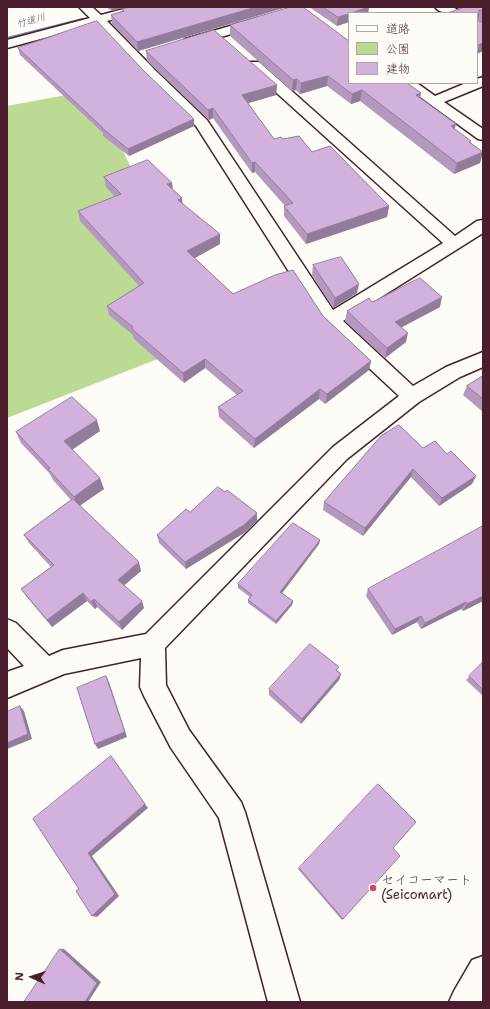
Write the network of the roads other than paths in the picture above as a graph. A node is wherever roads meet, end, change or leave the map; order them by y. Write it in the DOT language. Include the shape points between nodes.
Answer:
graph roads {
  1 [pos="85,7"];
  2 [pos="145,7"];
  3 [pos="441,7"];
  4 [pos="453,12"];
  5 [pos="271,18"];
  6 [pos="100,20"];
  7 [pos="218,34"];
  8 [pos="7,44"];
  9 [pos="230,44"];
  10 [pos="180,45"];
  11 [pos="242,55"];
  12 [pos="409,84"];
  13 [pos="476,84"];
  14 [pos="434,101"];
  15 [pos="483,136"];
  16 [pos="483,225"];
  17 [pos="454,244"];
  18 [pos="330,320"];
  19 [pos="483,359"];
  20 [pos="412,397"];
  21 [pos="7,631"];
  22 [pos="153,644"];
  23 [pos="45,670"];
  24 [pos="7,685"];
  25 [pos="483,971"];
  26 [pos="284,1002"];
  27 [pos="465,1002"];
  1 -- 6 [label="street"];
  2 -- 6 [label="street"];
  3 -- 4 [label="street"];
  5 -- 7 [label="street"];
  6 -- 8 [label="street"];
  6 -- 18 [label="street" via="142,56 174,97 202,123"];
  7 -- 9 [label="street"];
  7 -- 10 [label="street"];
  11 -- 17 [label="street"];
  12 -- 14 [label="street"];
  13 -- 14 [label="street"];
  14 -- 15 [label="street"];
  16 -- 17 [label="street"];
  17 -- 18 [label="street"];
  18 -- 20 [label="street"];
  19 -- 20 [label="street" via="453,372"];
  20 -- 22 [label="street" via="340,453"];
  21 -- 23 [label="street"];
  22 -- 23 [label="street" via="63,662"];
  22 -- 26 [label="street" via="153,687 180,738 231,812"];
  23 -- 24 [label="street"];
  25 -- 27 [label="street"];
}
